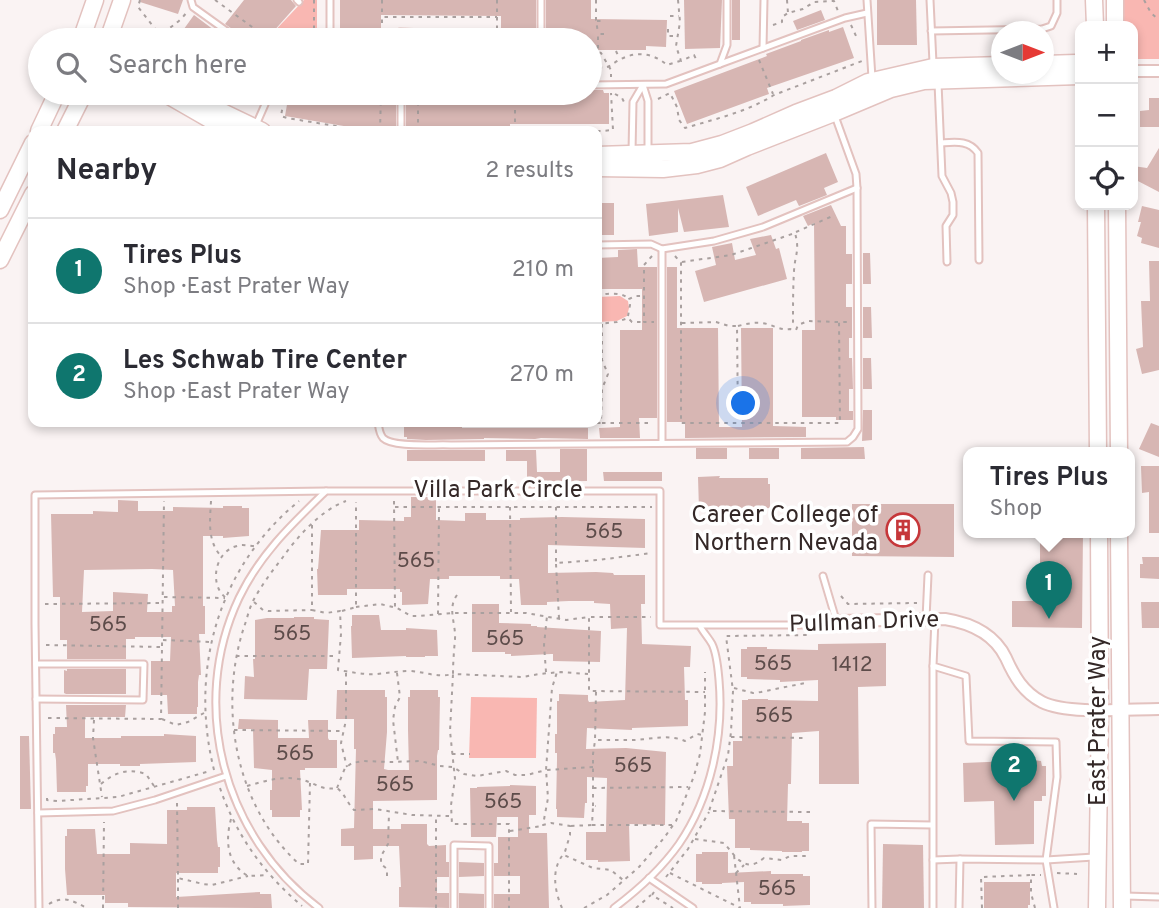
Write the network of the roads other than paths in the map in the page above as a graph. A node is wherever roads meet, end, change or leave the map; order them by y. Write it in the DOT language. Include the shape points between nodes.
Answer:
graph roads {
  1 [pos="95,0"];
  2 [pos="122,0"];
  3 [pos="330,0"];
  4 [pos="541,0"];
  5 [pos="727,0"];
  6 [pos="764,0"];
  7 [pos="867,0"];
  8 [pos="930,0"];
  9 [pos="1058,0"];
  10 [pos="1094,0"];
  11 [pos="1115,0"];
  12 [pos="192,3"];
  13 [pos="867,12"];
  14 [pos="1094,21"];
  15 [pos="1115,21"];
  16 [pos="89,28"];
  17 [pos="112,28"];
  18 [pos="224,28"];
  19 [pos="330,28"];
  20 [pos="541,28"];
  21 [pos="931,31"];
  22 [pos="763,48"];
  23 [pos="720,64"];
  24 [pos="1054,64"];
  25 [pos="1075,64"];
  26 [pos="991,66"];
  27 [pos="1138,71"];
  28 [pos="1159,71"];
  29 [pos="936,74"];
  30 [pos="867,75"];
  31 [pos="1075,76"];
  32 [pos="602,85"];
  33 [pos="643,85"];
  34 [pos="51,105"];
  35 [pos="78,105"];
  36 [pos="185,105"];
  37 [pos="209,105"];
  38 [pos="266,105"];
  39 [pos="401,105"];
  40 [pos="834,113"];
  41 [pos="41,126"];
  42 [pos="68,126"];
  43 [pos="221,126"];
  44 [pos="249,126"];
  45 [pos="258,126"];
  46 [pos="401,126"];
  47 [pos="941,143"];
  48 [pos="28,154"];
  49 [pos="602,155"];
  50 [pos="642,159"];
  51 [pos="602,167"];
  52 [pos="857,188"];
  53 [pos="28,204"];
  54 [pos="0,210"];
  55 [pos="1096,210"];
  56 [pos="1116,210"];
  57 [pos="602,244"];
  58 [pos="663,248"];
  59 [pos="0,260"];
  60 [pos="979,260"];
  61 [pos="947,262"];
  62 [pos="379,427"];
  63 [pos="662,443"];
  64 [pos="1098,447"];
  65 [pos="1119,447"];
  66 [pos="326,491"];
  67 [pos="1099,538"];
  68 [pos="1119,538"];
  69 [pos="928,575"];
  70 [pos="823,576"];
  71 [pos="931,619"];
  72 [pos="837,621"];
  73 [pos="699,626"];
  74 [pos="814,630"];
  75 [pos="36,664"];
  76 [pos="933,666"];
  77 [pos="36,699"];
  78 [pos="1100,709"];
  79 [pos="1121,709"];
  80 [pos="1159,709"];
  81 [pos="226,776"];
  82 [pos="38,813"];
  83 [pos="932,825"];
  84 [pos="1097,857"];
  85 [pos="960,859"];
  86 [pos="933,860"];
  87 [pos="1046,860"];
  88 [pos="649,878"];
  89 [pos="1159,897"];
  90 [pos="1122,902"];
  91 [pos="39,908"];
  92 [pos="319,908"];
  93 [pos="454,908"];
  94 [pos="489,908"];
  95 [pos="614,908"];
  96 [pos="693,908"];
  97 [pos="872,908"];
  98 [pos="933,908"];
  99 [pos="959,908"];
  100 [pos="1054,908"];
  101 [pos="1097,908"];
  1 -- 16 [label="street"];
  2 -- 17 [label="street"];
  3 -- 19 [label="lane"];
  4 -- 20 [label="lane"];
  5 -- 23 [label="lane" via="727,45"];
  6 -- 22 [label="lane"];
  7 -- 13 [label="lane"];
  8 -- 21 [label="lane"];
  9 -- 21 [label="lane" via="1051,26 1042,29"];
  10 -- 14 [label="street"];
  11 -- 15 [label="street"];
  12 -- 18 [label="lane"];
  13 -- 22 [label="lane"];
  13 -- 30 [label="lane"];
  21 -- 29 [label="lane"];
  22 -- 23 [label="lane"];
  23 -- 33 [label="lane" via="666,84"];
  24 -- 25 [label="street"];
  26 -- 29 [label="street"];
  27 -- 28 [label="street"];
  29 -- 30 [label="street"];
  29 -- 31 [label="street"];
  29 -- 40 [label="street"];
  29 -- 47 [label="lane"];
  30 -- 50 [label="street" via="722,144"];
  32 -- 33 [label="lane"];
  33 -- 50 [label="lane" via="648,101"];
  33 -- 50 [label="lane" via="633,102"];
  34 -- 41 [label="street"];
  35 -- 42 [label="street"];
  36 -- 43 [label="street"];
  37 -- 44 [label="street"];
  38 -- 45 [label="lane"];
  39 -- 46 [label="lane"];
  40 -- 50 [label="street" via="697,165 663,169"];
  40 -- 52 [label="lane"];
  47 -- 60 [label="lane" via="962,142 978,153"];
  47 -- 61 [label="lane" via="942,176 953,202 953,215 946,226"];
  48 -- 54 [label="street"];
  49 -- 50 [label="street"];
  50 -- 51 [label="street"];
  52 -- 58 [label="lane" via="763,227 714,241"];
  52 -- 63 [label="lane" via="858,429 853,438 847,442"];
  53 -- 59 [label="street"];
  55 -- 64 [label="street"];
  56 -- 65 [label="street"];
  57 -- 58 [label="lane"];
  58 -- 63 [label="lane"];
  62 -- 63 [label="lane" via="386,440 398,443"];
  66 -- 73 [label="lane, Villa Park Circle" via="660,491 660,625"];
  66 -- 75 [label="lane" via="35,495"];
  66 -- 81 [label="lane" via="266,553 229,621 216,679 217,735"];
  67 -- 78 [label="street, East Prater Way"];
  68 -- 79 [label="street, East Prater Way"];
  69 -- 71 [label="lane"];
  70 -- 72 [label="lane"];
  71 -- 72 [label="street, Pullman Drive"];
  71 -- 76 [label="lane"];
  71 -- 78 [label="street, Pullman Drive" via="959,621 985,633 1000,648 1019,684 1041,702 1066,709"];
  72 -- 74 [label="street, Pullman Drive"];
  73 -- 74 [label="lane, Pullman Drive"];
  73 -- 88 [label="lane" via="713,645 718,671 717,744 708,786 688,829"];
  75 -- 77 [label="lane"];
  75 -- 77 [label="lane" via="144,664 143,700"];
  76 -- 83 [label="lane"];
  76 -- 87 [label="lane" via="965,676 969,741 1056,742 1057,777"];
  77 -- 82 [label="lane"];
  78 -- 79 [label="street, Pullman Drive"];
  78 -- 84 [label="street, East Prater Way"];
  79 -- 80 [label="street, Pullman Drive"];
  79 -- 90 [label="street, East Prater Way"];
  81 -- 82 [label="lane" via="113,811"];
  81 -- 92 [label="lane" via="268,859"];
  82 -- 91 [label="lane"];
  83 -- 86 [label="lane"];
  83 -- 97 [label="lane" via="871,824"];
  84 -- 87 [label="lane"];
  84 -- 101 [label="street, East Prater Way"];
  85 -- 86 [label="lane"];
  85 -- 87 [label="lane"];
  85 -- 99 [label="lane"];
  86 -- 98 [label="lane"];
  87 -- 100 [label="lane"];
  88 -- 95 [label="lane"];
  88 -- 96 [label="lane"];
  89 -- 90 [label="lane"];
  93 -- 94 [label="lane" via="454,845 489,846"];
}
